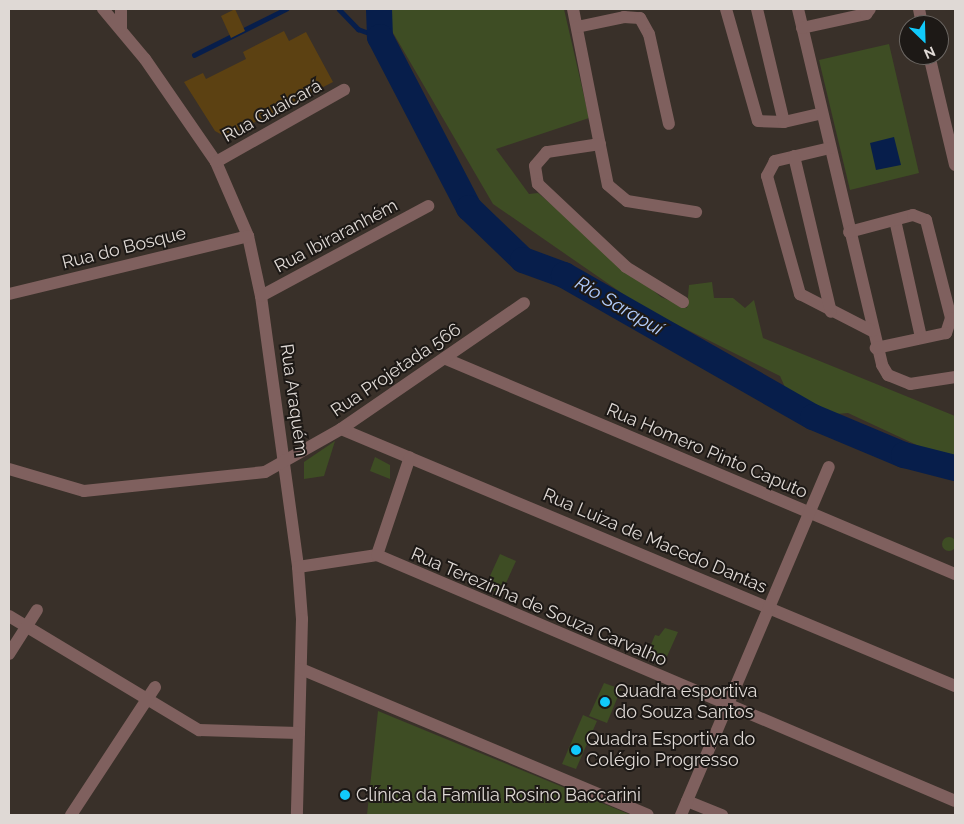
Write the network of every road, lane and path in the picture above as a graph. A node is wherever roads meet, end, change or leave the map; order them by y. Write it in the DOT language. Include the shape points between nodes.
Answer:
graph roads {
  1 [pos="103,9"];
  2 [pos="121,9"];
  3 [pos="573,9"];
  4 [pos="726,9"];
  5 [pos="757,9"];
  6 [pos="798,9"];
  7 [pos="870,9"];
  8 [pos="840,14"];
  9 [pos="577,27"];
  10 [pos="121,28"];
  11 [pos="802,28"];
  12 [pos="931,65"];
  13 [pos="344,90"];
  14 [pos="822,113"];
  15 [pos="784,122"];
  16 [pos="669,124"];
  17 [pos="600,144"];
  18 [pos="830,148"];
  19 [pos="794,156"];
  20 [pos="216,162"];
  21 [pos="955,165"];
  22 [pos="428,206"];
  23 [pos="696,212"];
  24 [pos="895,220"];
  25 [pos="849,232"];
  26 [pos="248,236"];
  27 [pos="9,294"];
  28 [pos="260,296"];
  29 [pos="683,302"];
  30 [pos="524,303"];
  31 [pos="832,312"];
  32 [pos="872,331"];
  33 [pos="921,337"];
  34 [pos="876,348"];
  35 [pos="446,359"];
  36 [pos="955,377"];
  37 [pos="341,429"];
  38 [pos="410,457"];
  39 [pos="286,463"];
  40 [pos="829,466"];
  41 [pos="9,470"];
  42 [pos="811,514"];
  43 [pos="377,555"];
  44 [pos="298,567"];
  45 [pos="955,574"];
  46 [pos="770,608"];
  47 [pos="36,610"];
  48 [pos="9,616"];
  49 [pos="28,625"];
  50 [pos="9,654"];
  51 [pos="301,670"];
  52 [pos="955,686"];
  53 [pos="155,687"];
  54 [pos="148,700"];
  55 [pos="727,707"];
  56 [pos="299,733"];
  57 [pos="687,801"];
  58 [pos="955,801"];
  59 [pos="71,815"];
  60 [pos="297,815"];
  61 [pos="648,815"];
  62 [pos="681,815"];
  63 [pos="722,815"];
  1 -- 10 [label="street, Rua Araquém"];
  2 -- 10 [label="street"];
  3 -- 9 [label="street"];
  4 -- 15 [label="street" via="755,116 765,124"];
  5 -- 15 [label="street"];
  6 -- 11 [label="street"];
  7 -- 8 [label="street"];
  8 -- 11 [label="street"];
  9 -- 16 [label="street" via="624,17 640,18 649,34"];
  9 -- 17 [label="street"];
  10 -- 20 [label="street, Rua Araquém"];
  11 -- 14 [label="street"];
  12 -- 21 [label="street"];
  13 -- 20 [label="street, Rua Guaicará"];
  14 -- 15 [label="street"];
  14 -- 18 [label="street"];
  17 -- 23 [label="street" via="608,185 616,194 644,206"];
  17 -- 29 [label="street" via="547,152 534,166 538,184 626,267"];
  18 -- 19 [label="street"];
  18 -- 25 [label="street"];
  19 -- 31 [label="street"];
  19 -- 31 [label="street" via="775,161 767,176 800,294"];
  20 -- 26 [label="street, Rua Araquém"];
  22 -- 28 [label="street, Rua Ibiraranhém"];
  24 -- 25 [label="street"];
  24 -- 33 [label="street"];
  24 -- 33 [label="street" via="913,215 926,220 951,318 946,333"];
  25 -- 32 [label="street"];
  26 -- 27 [label="street, Rua do Bosque"];
  26 -- 28 [label="street, Rua Araquém"];
  28 -- 39 [label="street, Rua Araquém"];
  30 -- 35 [label="street, Rua Projetada 566"];
  31 -- 32 [label="street"];
  32 -- 34 [label="street"];
  33 -- 34 [label="street"];
  34 -- 36 [label="street" via="884,370 899,382 926,384"];
  35 -- 37 [label="street, Rua Projetada 566"];
  35 -- 42 [label="street, Rua Homero Pinto Caputo"];
  37 -- 38 [label="street, Rua Luiza de Macedo Dantas"];
  37 -- 39 [label="street, Rua Projetada 566"];
  38 -- 43 [label="street"];
  38 -- 46 [label="street, Rua Luiza de Macedo Dantas"];
  39 -- 41 [label="street, Rua Projetada 566" via="236,478 84,491"];
  39 -- 44 [label="street, Rua Araquém"];
  40 -- 42 [label="street"];
  42 -- 45 [label="street, Rua Homero Pinto Caputo"];
  42 -- 46 [label="street"];
  43 -- 44 [label="street"];
  43 -- 55 [label="street, Rua Terezinha de Souza Carvalho"];
  44 -- 51 [label="street, Rua Araquém"];
  46 -- 52 [label="street, Rua Luiza de Macedo Dantas"];
  46 -- 55 [label="street"];
  47 -- 49 [label="street"];
  48 -- 49 [label="street"];
  49 -- 50 [label="street"];
  49 -- 54 [label="street"];
  51 -- 56 [label="street, Rua Araquém"];
  51 -- 61 [label="street"];
  53 -- 54 [label="street"];
  54 -- 56 [label="street" via="199,730"];
  54 -- 59 [label="street"];
  55 -- 57 [label="street"];
  55 -- 58 [label="street, Rua Terezinha de Souza Carvalho"];
  56 -- 60 [label="street, Rua Araquém"];
  57 -- 62 [label="street"];
  57 -- 63 [label="street"];
}
